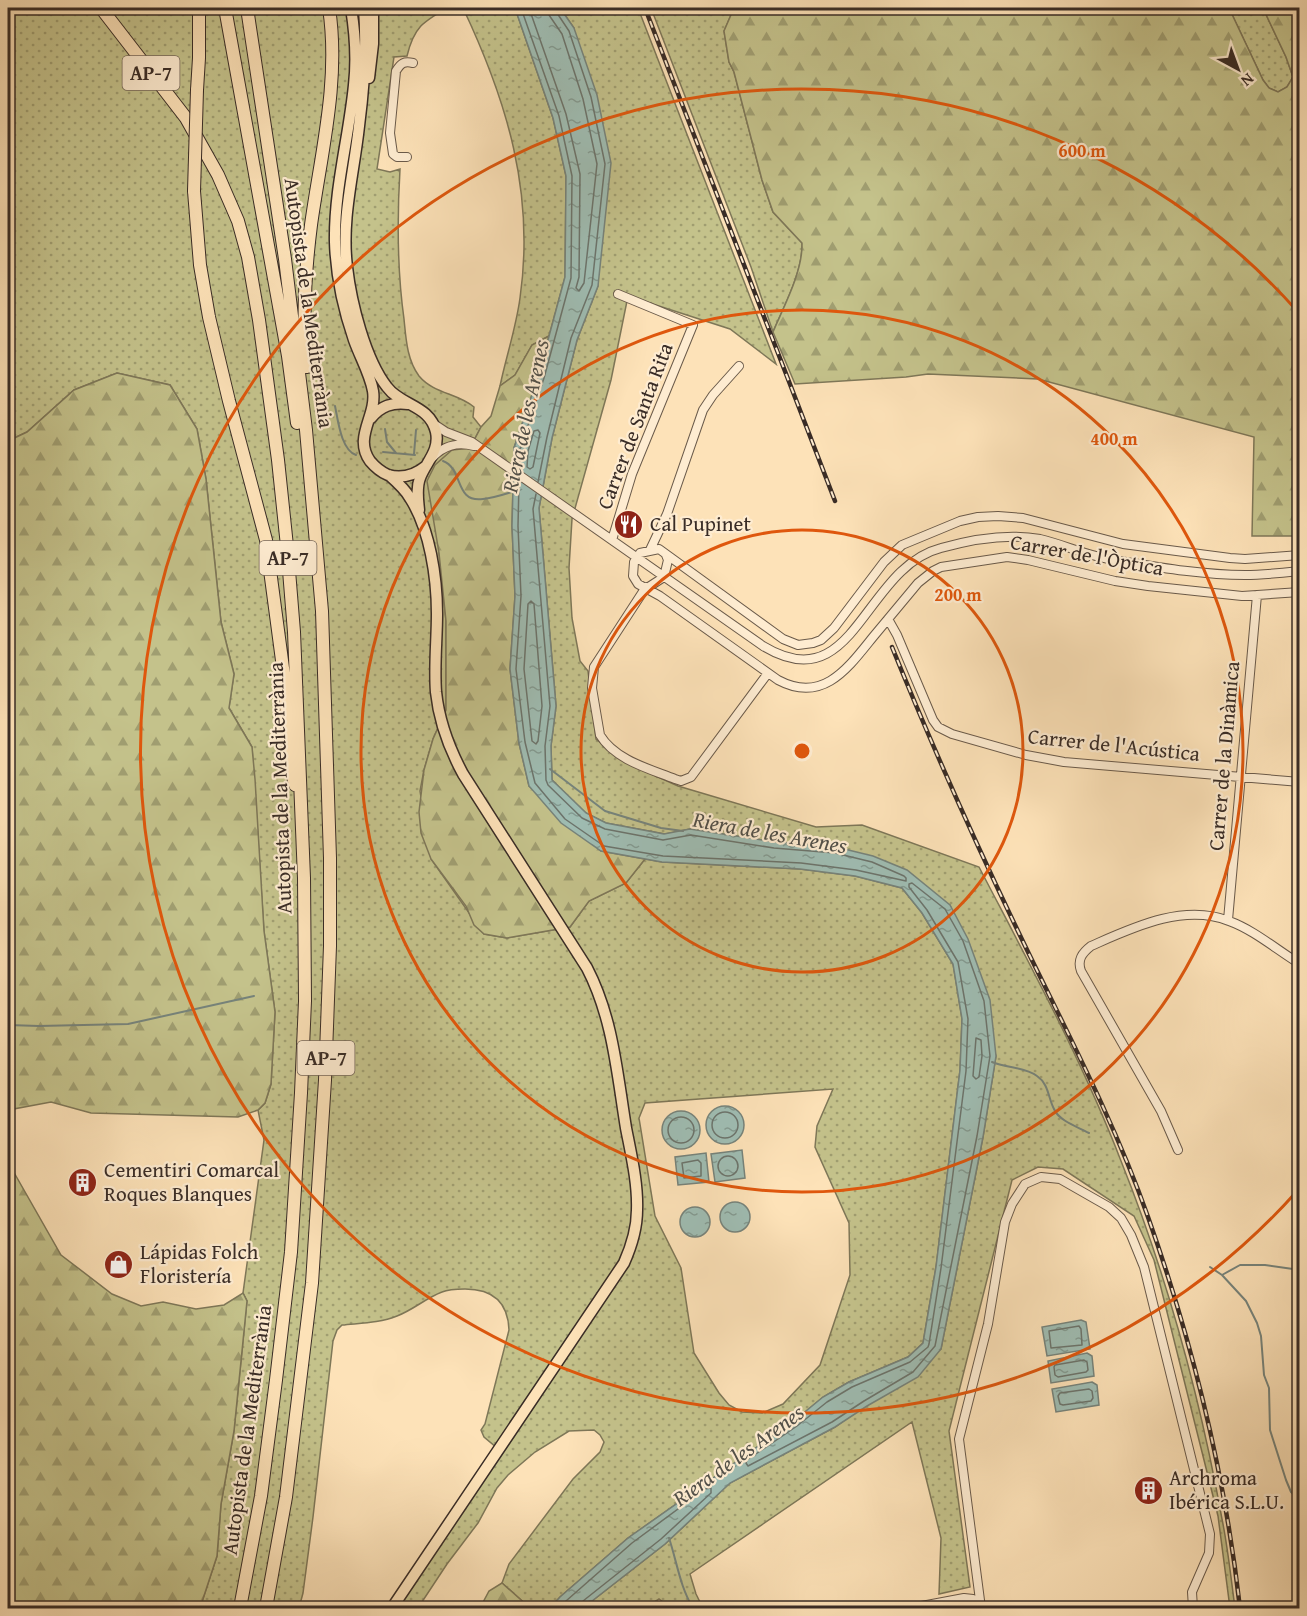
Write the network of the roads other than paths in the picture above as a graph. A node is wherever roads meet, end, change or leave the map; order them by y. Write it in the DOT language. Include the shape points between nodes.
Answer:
graph roads {
  1 [pos="92,8"];
  2 [pos="101,8"];
  3 [pos="199,8"];
  4 [pos="225,8"];
  5 [pos="247,8"];
  6 [pos="329,8"];
  7 [pos="351,8"];
  8 [pos="364,8"];
  9 [pos="373,8"];
  10 [pos="413,63"];
  11 [pos="359,126"];
  12 [pos="197,141"];
  13 [pos="407,157"];
  14 [pos="618,294"];
  15 [pos="739,366"];
  16 [pos="414,406"];
  17 [pos="368,421"];
  18 [pos="433,424"];
  19 [pos="484,450"];
  20 [pos="308,451"];
  21 [pos="429,462"];
  22 [pos="309,468"];
  23 [pos="389,475"];
  24 [pos="420,516"];
  25 [pos="612,540"];
  26 [pos="658,551"];
  27 [pos="1299,555"];
  28 [pos="636,557"];
  29 [pos="667,567"];
  30 [pos="1299,571"];
  31 [pos="689,572"];
  32 [pos="664,577"];
  33 [pos="657,583"];
  34 [pos="646,588"];
  35 [pos="1299,592"];
  36 [pos="1257,595"];
  37 [pos="660,596"];
  38 [pos="888,619"];
  39 [pos="768,673"];
  40 [pos="1241,777"];
  41 [pos="1299,782"];
  42 [pos="299,797"];
  43 [pos="1228,920"];
  44 [pos="1299,964"];
  45 [pos="1178,1150"];
  46 [pos="978,1582"];
  47 [pos="959,1605"];
  48 [pos="981,1606"];
  49 [pos="240,1608"];
  50 [pos="266,1608"];
  51 [pos="392,1608"];
  52 [pos="911,1608"];
  53 [pos="1193,1608"];
  1 -- 12 [label="highway"];
  2 -- 12 [label="highway, Autopista de la Mediterrània / AP-7" via="186,118"];
  3 -- 42 [label="highway, bridge" via="194,190 199,254 209,317 266,540 285,683 289,761"];
  4 -- 22 [label="highway" via="299,434"];
  5 -- 20 [label="highway, Autopista de la Mediterrània / AP-7" via="294,323"];
  6 -- 20 [label="highway" via="333,31 331,100 306,273 306,357 314,431"];
  7 -- 17 [label="main road" via="356,51 354,83 337,200 335,253 345,311 372,390"];
  8 -- 11 [label="main road"];
  9 -- 11 [label="main road" via="371,65"];
  10 -- 13 [label="street" via="400,64 396,71 390,133 393,154"];
  11 -- 16 [label="main road" via="345,225 350,286 380,377 392,394"];
  12 -- 42 [label="highway, Autopista de la Mediterrània / AP-7" via="238,221 259,320 278,460 294,632"];
  14 -- 25 [label="street, Carrer de Santa Rita" via="693,325 632,474"];
  15 -- 26 [label="street" via="703,410 658,534"];
  16 -- 17 [label="main road" via="390,405"];
  16 -- 18 [label="main road" via="425,412"];
  17 -- 23 [label="main road" via="363,436 365,451 372,464"];
  18 -- 19 [label="street"];
  18 -- 21 [label="main road" via="437,439"];
  19 -- 21 [label="street" via="457,444 442,449"];
  19 -- 25 [label="street"];
  20 -- 22 [label="highway, Autopista de la Mediterrània / AP-7"];
  21 -- 23 [label="main road" via="409,475"];
  21 -- 24 [label="main road" via="418,484"];
  22 -- 50 [label="highway, Autopista de la Mediterrània / AP-7" via="326,710 330,858 328,1010 312,1283 286,1497"];
  23 -- 24 [label="main road" via="409,496"];
  24 -- 51 [label="main road" via="436,583 436,691 444,732 463,774 587,968 602,1002 620,1081 637,1210 631,1248 619,1271"];
  25 -- 28 [label="street"];
  26 -- 28 [label="street"];
  26 -- 29 [label="street" via="668,560"];
  26 -- 31 [label="street"];
  27 -- 31 [label="street" via="1230,558 1123,544 1023,518 978,517 902,545 828,634 813,643 798,645 783,639"];
  28 -- 32 [label="street"];
  28 -- 34 [label="street" via="633,576"];
  29 -- 31 [label="street"];
  29 -- 32 [label="street"];
  30 -- 32 [label="street" via="1212,573 1113,560 1018,536 973,541 939,548 916,558 896,574 840,645 829,654 808,661 772,651"];
  32 -- 33 [label="street"];
  33 -- 34 [label="street"];
  33 -- 37 [label="street"];
  34 -- 37 [label="street, Carrer de l'Òptica"];
  34 -- 39 [label="street" via="598,658 593,672 600,735 626,758 675,780 692,777"];
  35 -- 36 [label="street, Carrer de l'Òptica"];
  36 -- 38 [label="street, Carrer de l'Òptica" via="1115,581 1018,558 996,558 933,571"];
  36 -- 40 [label="street, Carrer de la Dinàmica"];
  37 -- 39 [label="street, Carrer de l'Òptica"];
  38 -- 39 [label="street, Carrer de l'Òptica" via="848,668 830,682 795,687"];
  38 -- 40 [label="street, Carrer de l'Acústica" via="933,720 945,732 1046,760"];
  40 -- 41 [label="street, Carrer de l'Acústica"];
  40 -- 43 [label="street, Carrer de la Dinàmica"];
  42 -- 49 [label="highway, Autopista de la Mediterrània / AP-7" via="305,1001 295,1200 261,1496"];
  43 -- 44 [label="street"];
  43 -- 45 [label="street" via="1187,915 1158,920 1091,946 1080,958 1081,971 1161,1111"];
  46 -- 47 [label="street"];
  46 -- 48 [label="street"];
  46 -- 53 [label="street" via="959,1439 988,1324 1005,1222 1025,1184 1050,1177 1115,1212 1126,1225 1144,1268 1210,1534 1209,1553 1192,1592"];
  47 -- 48 [label="street"];
  47 -- 52 [label="street"];
}
